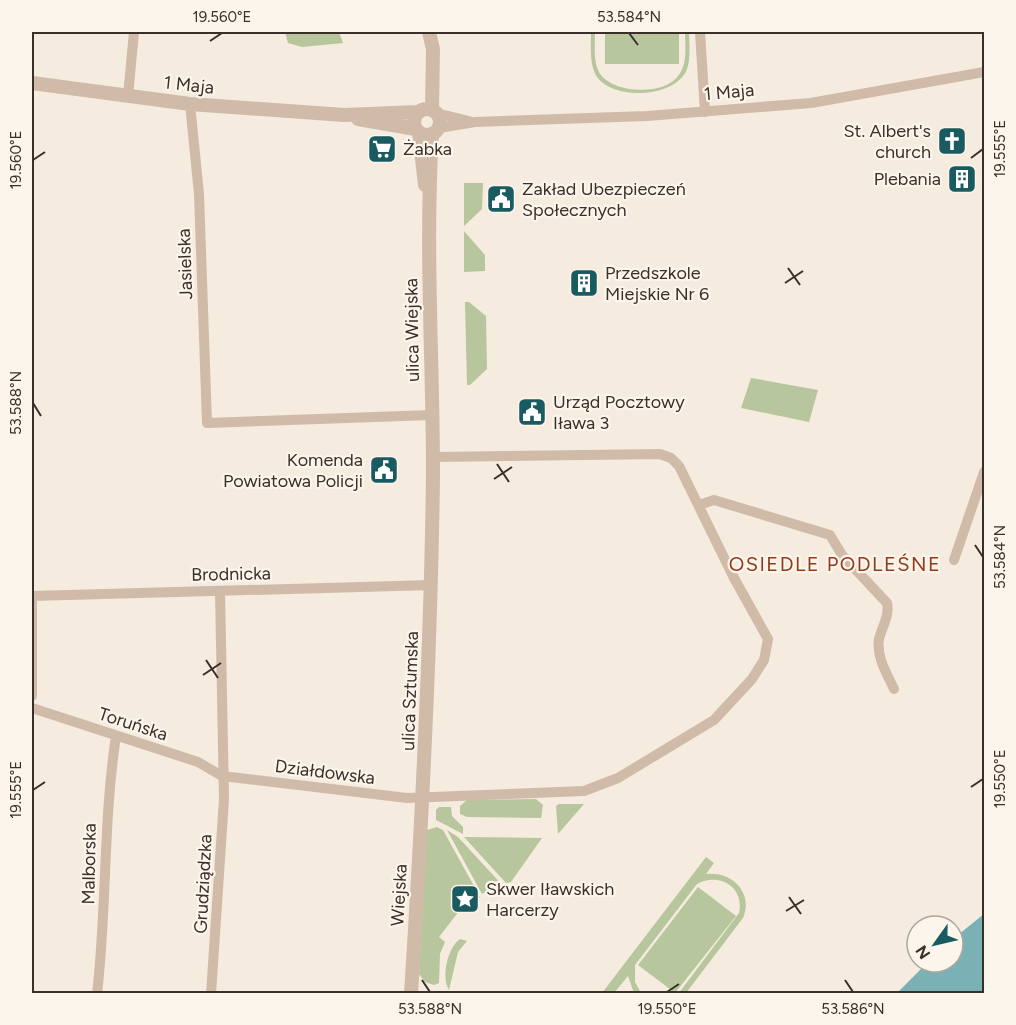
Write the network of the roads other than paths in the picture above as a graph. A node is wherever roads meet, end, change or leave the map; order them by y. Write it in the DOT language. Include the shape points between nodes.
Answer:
graph roads {
  1 [pos="424,32"];
  2 [pos="429,32"];
  3 [pos="700,32"];
  4 [pos="134,34"];
  5 [pos="984,72"];
  6 [pos="32,83"];
  7 [pos="128,96"];
  8 [pos="190,104"];
  9 [pos="427,111"];
  10 [pos="705,112"];
  11 [pos="344,115"];
  12 [pos="475,122"];
  13 [pos="426,131"];
  14 [pos="432,415"];
  15 [pos="433,457"];
  16 [pos="984,472"];
  17 [pos="699,505"];
  18 [pos="954,560"];
  19 [pos="432,585"];
  20 [pos="220,591"];
  21 [pos="32,596"];
  22 [pos="894,689"];
  23 [pos="32,696"];
  24 [pos="32,708"];
  25 [pos="116,736"];
  26 [pos="222,776"];
  27 [pos="424,799"];
  28 [pos="97,993"];
  29 [pos="212,993"];
  30 [pos="411,993"];
  1 -- 9 [label="street"];
  2 -- 9 [label="street" via="433,49"];
  3 -- 10 [label="street"];
  4 -- 7 [label="street"];
  5 -- 10 [label="street, 1 Maja" via="811,103"];
  6 -- 7 [label="street, 1 Maja"];
  7 -- 8 [label="street, 1 Maja"];
  8 -- 11 [label="street, 1 Maja"];
  8 -- 14 [label="street, Jasielska" via="199,194 207,423"];
  9 -- 11 [label="street, 1 Maja"];
  9 -- 12 [label="street, 1 Maja"];
  9 -- 13 [label="street"];
  9 -- 13 [label="street" via="414,120"];
  10 -- 12 [label="street, 1 Maja"];
  11 -- 13 [label="street, 1 Maja"];
  12 -- 13 [label="street, 1 Maja"];
  13 -- 14 [label="street, ulica Wiejska"];
  14 -- 15 [label="street, ulica Wiejska"];
  15 -- 17 [label="street, Działdowska" via="660,454 679,466"];
  15 -- 19 [label="street"];
  16 -- 18 [label="street"];
  17 -- 22 [label="street" via="714,500 830,535 842,555 887,603 889,610 879,641 882,664"];
  17 -- 27 [label="street, Działdowska" via="768,639 764,660 752,679 714,720 618,778 584,790"];
  19 -- 20 [label="street, Brodnicka"];
  19 -- 27 [label="street, ulica Sztumska"];
  20 -- 21 [label="street, Brodnicka"];
  20 -- 26 [label="street, Grudziądzka"];
  21 -- 23 [label="street"];
  24 -- 25 [label="street, Toruńska"];
  25 -- 26 [label="street, Toruńska" via="198,762"];
  25 -- 28 [label="street, Malborska"];
  26 -- 27 [label="street, Działdowska"];
  26 -- 29 [label="street, Grudziądzka"];
  27 -- 30 [label="street, Wiejska"];
}
